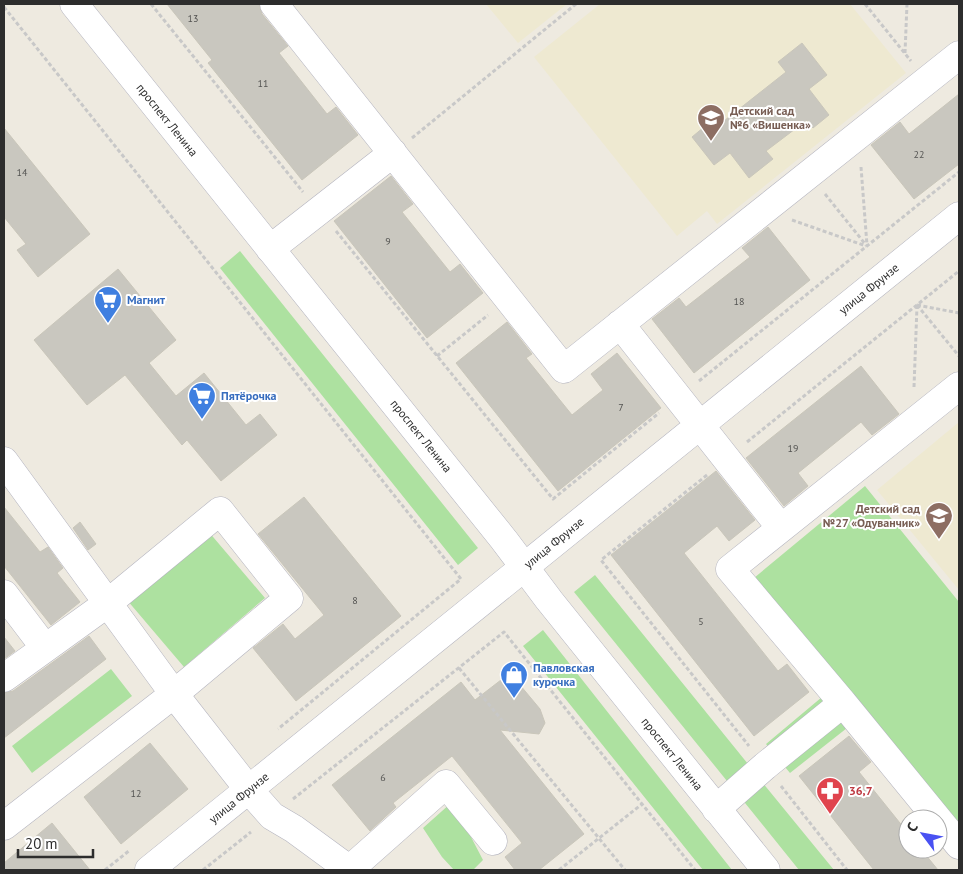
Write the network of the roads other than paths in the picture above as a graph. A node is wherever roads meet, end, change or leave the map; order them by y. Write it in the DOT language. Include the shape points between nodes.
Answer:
graph roads {
  1 [pos="74,4"];
  2 [pos="274,4"];
  3 [pos="959,55"];
  4 [pos="393,153"];
  5 [pos="959,216"];
  6 [pos="270,249"];
  7 [pos="620,324"];
  8 [pos="959,386"];
  9 [pos="700,426"];
  10 [pos="4,461"];
  11 [pos="781,528"];
  12 [pos="524,568"];
  13 [pos="4,594"];
  14 [pos="108,603"];
  15 [pos="46,648"];
  16 [pos="4,678"];
  17 [pos="174,694"];
  18 [pos="843,703"];
  19 [pos="249,790"];
  20 [pos="716,809"];
  21 [pos="4,826"];
  22 [pos="493,841"];
  23 [pos="959,845"];
  24 [pos="149,870"];
  25 [pos="350,870"];
  26 [pos="766,870"];
  1 -- 6 [label="street, проспект Ленина"];
  2 -- 4 [label="street"];
  3 -- 7 [label="street"];
  4 -- 6 [label="street"];
  4 -- 7 [label="street" via="564,369"];
  5 -- 9 [label="street, улица Фрунзе"];
  6 -- 12 [label="street, проспект Ленина"];
  7 -- 9 [label="street"];
  8 -- 11 [label="street"];
  9 -- 11 [label="street"];
  9 -- 12 [label="street, улица Фрунзе"];
  10 -- 14 [label="street"];
  11 -- 18 [label="street" via="730,569"];
  12 -- 19 [label="street, улица Фрунзе"];
  12 -- 20 [label="street, проспект Ленина"];
  13 -- 15 [label="street"];
  14 -- 15 [label="street"];
  14 -- 17 [label="street"];
  14 -- 17 [label="street" via="220,511 290,598"];
  15 -- 16 [label="street"];
  17 -- 19 [label="street"];
  17 -- 21 [label="street"];
  18 -- 20 [label="street"];
  18 -- 23 [label="street"];
  19 -- 24 [label="street, улица Фрунзе"];
  19 -- 25 [label="street" via="272,816"];
  20 -- 26 [label="street, проспект Ленина"];
  22 -- 25 [label="street" via="446,784"];
}
